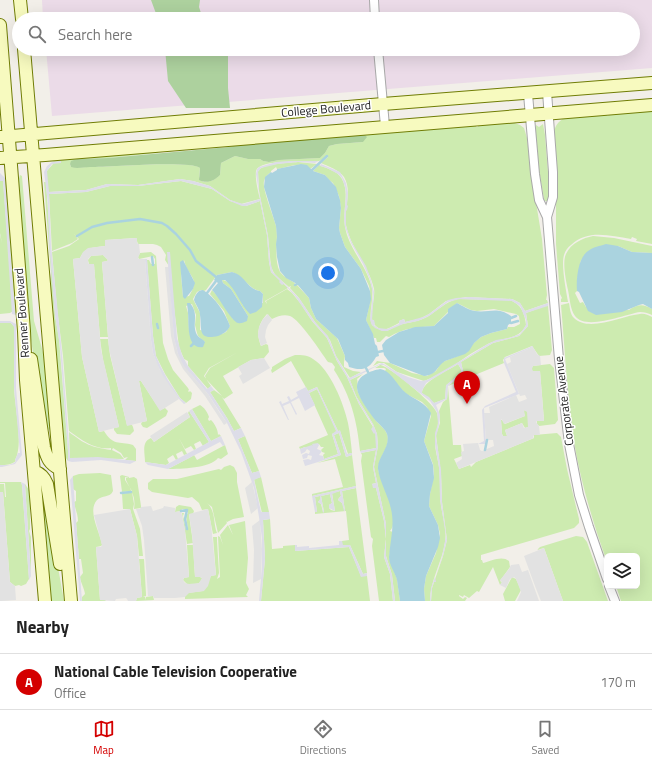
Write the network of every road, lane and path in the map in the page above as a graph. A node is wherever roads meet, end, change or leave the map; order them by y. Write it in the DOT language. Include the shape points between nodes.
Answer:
graph roads {
  1 [pos="20,0"];
  2 [pos="374,0"];
  3 [pos="21,12"];
  4 [pos="375,12"];
  5 [pos="0,25"];
  6 [pos="25,56"];
  7 [pos="379,56"];
  8 [pos="652,83"];
  9 [pos="547,92"];
  10 [pos="528,94"];
  11 [pos="383,104"];
  12 [pos="652,105"];
  13 [pos="549,114"];
  14 [pos="530,115"];
  15 [pos="384,126"];
  16 [pos="31,135"];
  17 [pos="4,137"];
  18 [pos="33,156"];
  19 [pos="5,157"];
  20 [pos="547,217"];
  21 [pos="24,331"];
  22 [pos="60,469"];
  23 [pos="34,471"];
  24 [pos="604,570"];
  25 [pos="610,589"];
  26 [pos="71,600"];
  27 [pos="45,601"];
  28 [pos="615,601"];
  1 -- 3 [label="main road"];
  2 -- 4 [label="street"];
  5 -- 17 [label="main road, Renner Boulevard"];
  6 -- 16 [label="main road, Renner Boulevard"];
  7 -- 11 [label="street"];
  8 -- 9 [label="main road, College Boulevard"];
  9 -- 10 [label="main road, College Boulevard"];
  9 -- 13 [label="street, Corporate Avenue"];
  10 -- 11 [label="main road, College Boulevard"];
  10 -- 14 [label="street, Corporate Avenue"];
  11 -- 15 [label="street"];
  11 -- 16 [label="main road, College Boulevard"];
  12 -- 13 [label="main road, College Boulevard"];
  13 -- 14 [label="main road, College Boulevard"];
  13 -- 20 [label="street, Corporate Avenue" via="553,196"];
  14 -- 15 [label="main road, College Boulevard"];
  14 -- 20 [label="street, Corporate Avenue" via="539,200"];
  15 -- 18 [label="main road, College Boulevard"];
  16 -- 17 [label="main road, College Boulevard"];
  16 -- 18 [label="main road, Renner Boulevard"];
  17 -- 19 [label="main road, Renner Boulevard"];
  18 -- 19 [label="main road, College Boulevard"];
  18 -- 22 [label="main road, Renner Boulevard"];
  19 -- 21 [label="main road, Renner Boulevard"];
  20 -- 24 [label="street, Corporate Avenue" via="569,444 579,495"];
  21 -- 22 [label="main road" via="31,356 46,455 52,466"];
  21 -- 23 [label="main road, Renner Boulevard"];
  22 -- 26 [label="main road, Renner Boulevard"];
  23 -- 26 [label="main road" via="45,478 47,484 64,589"];
  23 -- 27 [label="main road, Renner Boulevard"];
  25 -- 28 [label="street"];
}
